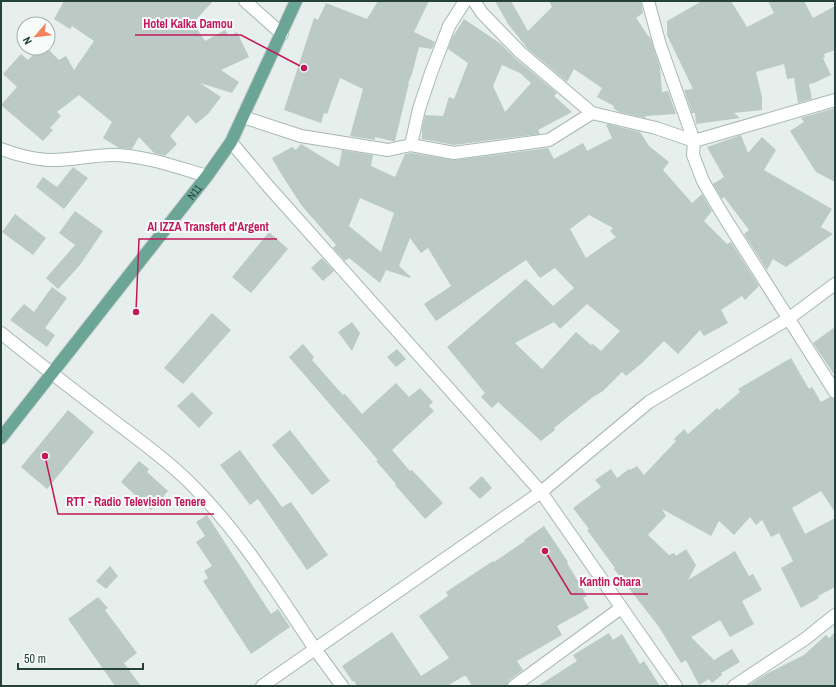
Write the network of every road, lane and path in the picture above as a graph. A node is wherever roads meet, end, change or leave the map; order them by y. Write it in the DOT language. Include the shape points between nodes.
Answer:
graph roads {
  1 [pos="245,1"];
  2 [pos="296,1"];
  3 [pos="466,1"];
  4 [pos="474,1"];
  5 [pos="648,1"];
  6 [pos="282,34"];
  7 [pos="835,100"];
  8 [pos="592,113"];
  9 [pos="244,117"];
  10 [pos="694,141"];
  11 [pos="231,142"];
  12 [pos="411,145"];
  13 [pos="1,149"];
  14 [pos="207,176"];
  15 [pos="835,284"];
  16 [pos="788,319"];
  17 [pos="1,333"];
  18 [pos="52,374"];
  19 [pos="835,392"];
  20 [pos="1,438"];
  21 [pos="541,492"];
  22 [pos="622,608"];
  23 [pos="835,615"];
  24 [pos="315,649"];
  25 [pos="262,686"];
  26 [pos="342,686"];
  27 [pos="514,686"];
  28 [pos="676,686"];
  29 [pos="734,686"];
  1 -- 6 [label="street"];
  2 -- 6 [label="main road, N11"];
  3 -- 12 [label="street" via="449,26 431,73"];
  4 -- 8 [label="street" via="482,13 520,52"];
  5 -- 10 [label="street" via="660,45"];
  6 -- 9 [label="main road, N11"];
  7 -- 10 [label="street"];
  8 -- 10 [label="street" via="656,128"];
  8 -- 12 [label="street" via="549,140 454,153"];
  9 -- 11 [label="main road, N11"];
  9 -- 12 [label="street" via="301,136 388,150"];
  10 -- 16 [label="street" via="693,155 703,181"];
  11 -- 14 [label="main road, N11"];
  11 -- 21 [label="street"];
  13 -- 14 [label="street" via="48,160 113,155 144,159"];
  14 -- 18 [label="main road, N11"];
  15 -- 16 [label="street"];
  16 -- 19 [label="street"];
  16 -- 21 [label="street" via="649,402"];
  17 -- 18 [label="street"];
  18 -- 20 [label="main road, N11"];
  18 -- 24 [label="street" via="162,457 214,508 266,575"];
  21 -- 22 [label="street"];
  21 -- 24 [label="street"];
  22 -- 27 [label="street"];
  22 -- 28 [label="street"];
  23 -- 29 [label="street" via="806,639"];
  24 -- 25 [label="street"];
  24 -- 26 [label="street"];
}
